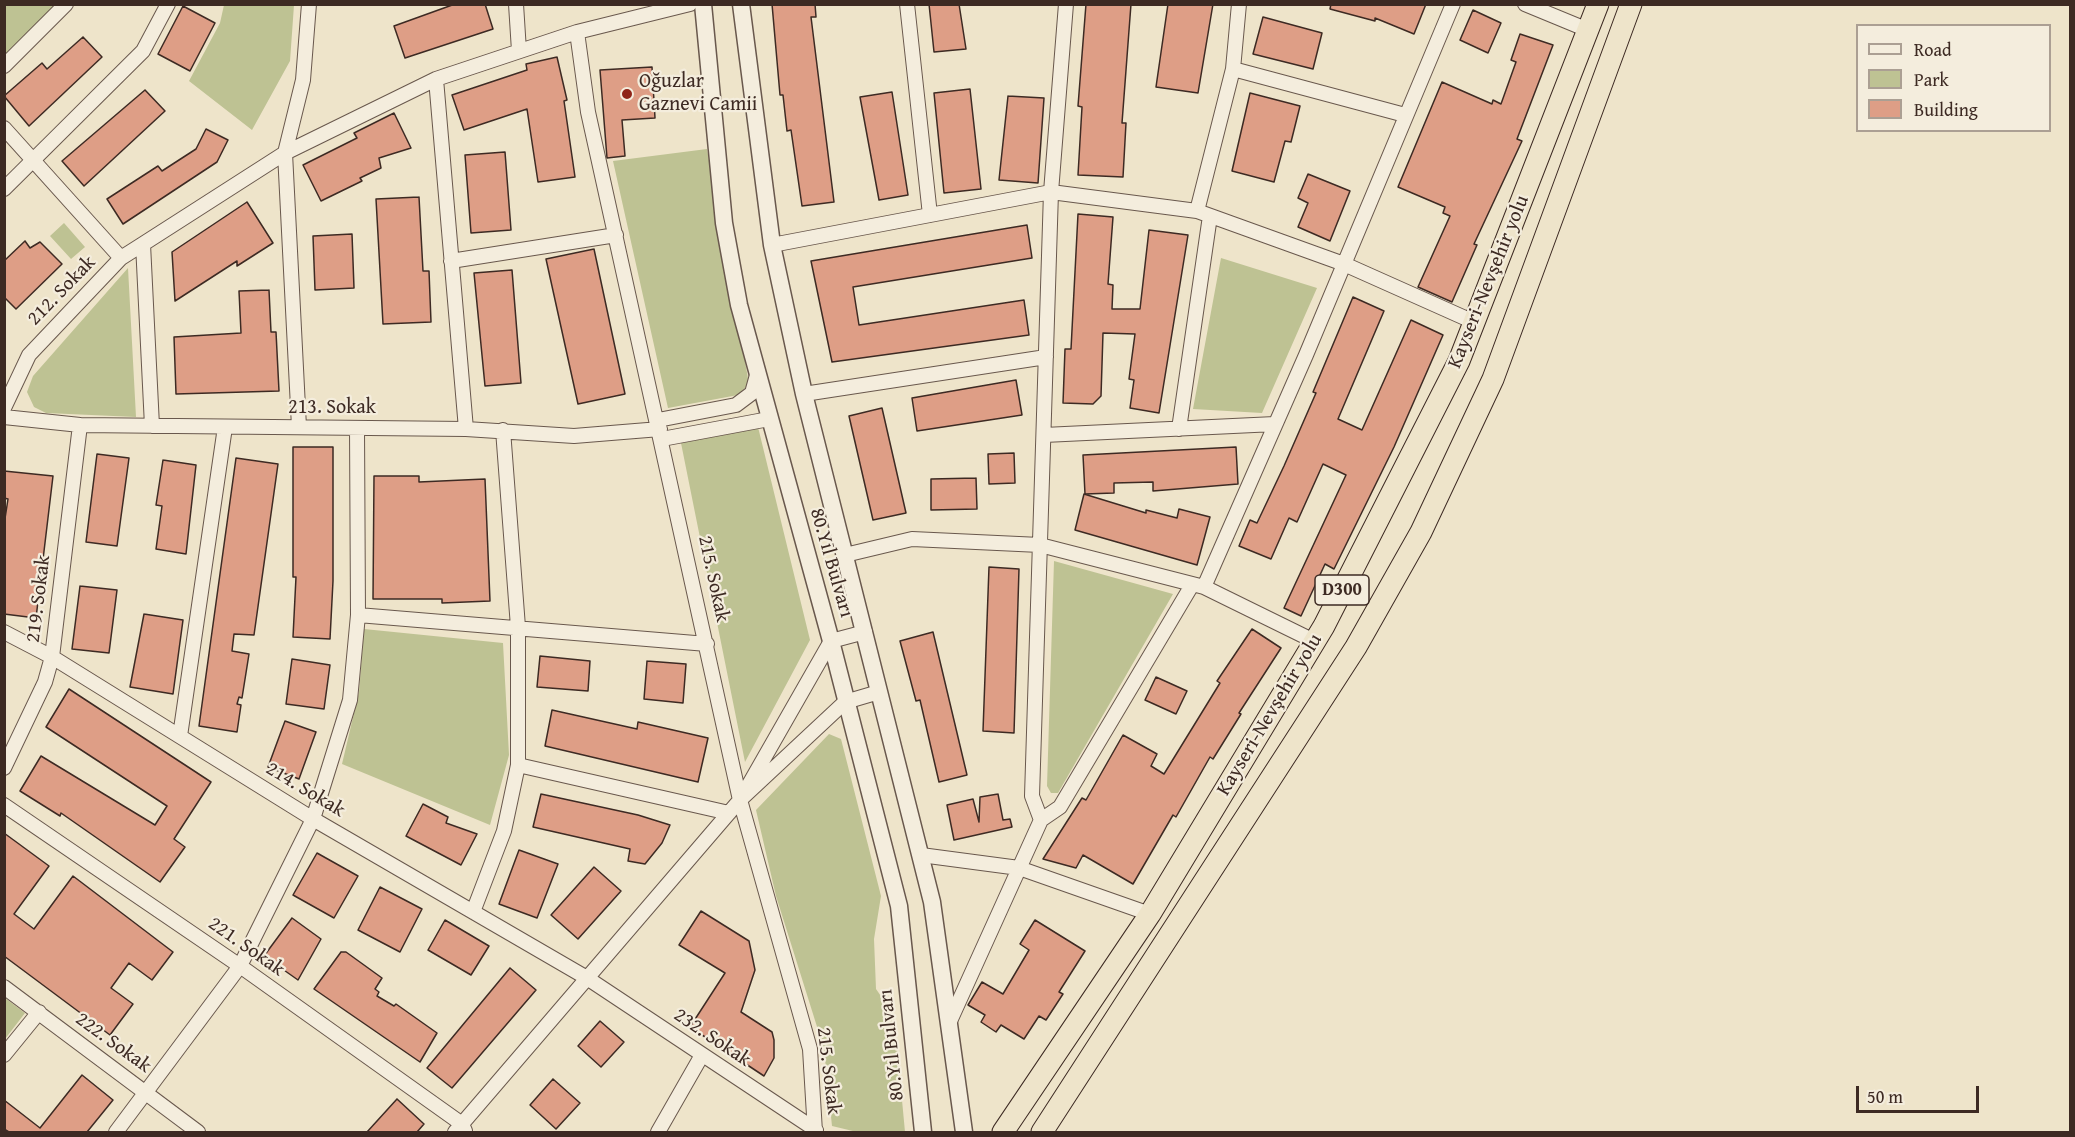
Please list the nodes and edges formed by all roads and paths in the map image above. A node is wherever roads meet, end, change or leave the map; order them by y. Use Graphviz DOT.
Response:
graph roads {
  1 [pos="66,4"];
  2 [pos="168,4"];
  3 [pos="309,4"];
  4 [pos="516,4"];
  5 [pos="690,4"];
  6 [pos="703,4"];
  7 [pos="741,4"];
  8 [pos="907,4"];
  9 [pos="1066,4"];
  10 [pos="1239,4"];
  11 [pos="1452,4"];
  12 [pos="1525,4"];
  13 [pos="1598,4"];
  14 [pos="1631,4"];
  15 [pos="1588,30"];
  16 [pos="577,32"];
  17 [pos="519,51"];
  18 [pos="4,66"];
  19 [pos="1233,69"];
  20 [pos="435,79"];
  21 [pos="1405,115"];
  22 [pos="4,128"];
  23 [pos="285,153"];
  24 [pos="33,159"];
  25 [pos="4,189"];
  26 [pos="1051,192"];
  27 [pos="1203,214"];
  28 [pos="930,215"];
  29 [pos="616,235"];
  30 [pos="143,244"];
  31 [pos="772,245"];
  32 [pos="121,258"];
  33 [pos="451,261"];
  34 [pos="1344,264"];
  35 [pos="1474,322"];
  36 [pos="1046,357"];
  37 [pos="757,375"];
  38 [pos="804,394"];
  39 [pos="4,408"];
  40 [pos="4,417"];
  41 [pos="769,419"];
  42 [pos="1275,424"];
  43 [pos="80,425"];
  44 [pos="152,426"];
  45 [pos="225,427"];
  46 [pos="299,427"];
  47 [pos="357,428"];
  48 [pos="466,429"];
  49 [pos="660,429"];
  50 [pos="1179,429"];
  51 [pos="503,430"];
  52 [pos="1044,435"];
  53 [pos="1040,545"];
  54 [pos="845,555"];
  55 [pos="1197,586"];
  56 [pos="358,615"];
  57 [pos="518,627"];
  58 [pos="4,632"];
  59 [pos="866,632"];
  60 [pos="831,641"];
  61 [pos="1314,641"];
  62 [pos="707,644"];
  63 [pos="52,657"];
  64 [pos="879,692"];
  65 [pos="845,702"];
  66 [pos="180,736"];
  67 [pos="518,765"];
  68 [pos="4,768"];
  69 [pos="740,800"];
  70 [pos="4,805"];
  71 [pos="729,813"];
  72 [pos="313,819"];
  73 [pos="1041,820"];
  74 [pos="921,855"];
  75 [pos="1019,868"];
  76 [pos="473,912"];
  77 [pos="1150,914"];
  78 [pos="240,966"];
  79 [pos="587,978"];
  80 [pos="4,987"];
  81 [pos="39,1012"];
  82 [pos="950,1021"];
  83 [pos="4,1055"];
  84 [pos="702,1055"];
  85 [pos="146,1091"];
  86 [pos="461,1130"];
  87 [pos="815,1131"];
  88 [pos="116,1132"];
  89 [pos="198,1132"];
  90 [pos="658,1132"];
  91 [pos="923,1132"];
  92 [pos="964,1132"];
  93 [pos="1003,1132"];
  94 [pos="1042,1132"];
  1 -- 18 [label="street"];
  2 -- 24 [label="street"];
  3 -- 23 [label="street"];
  4 -- 17 [label="street"];
  5 -- 16 [label="street, 212. Sokak"];
  6 -- 37 [label="street, 80.Yıl Bulvarı"];
  7 -- 31 [label="street, 80.Yıl Bulvarı"];
  8 -- 28 [label="street"];
  9 -- 26 [label="street"];
  10 -- 19 [label="street"];
  11 -- 21 [label="street"];
  12 -- 15 [label="street"];
  13 -- 15 [label="highway, Kayseri-Nevşehir yolu / D300"];
  14 -- 94 [label="highway, Kayseri-Nevşehir yolu / D300"];
  15 -- 35 [label="highway, Kayseri-Nevşehir yolu / D300"];
  16 -- 17 [label="street, 212. Sokak"];
  16 -- 29 [label="street, 215. Sokak"];
  17 -- 20 [label="street, 212. Sokak"];
  19 -- 21 [label="street"];
  19 -- 27 [label="street"];
  20 -- 23 [label="street, 212. Sokak"];
  20 -- 33 [label="street"];
  21 -- 34 [label="street"];
  22 -- 24 [label="street"];
  23 -- 30 [label="street, 212. Sokak"];
  23 -- 46 [label="street"];
  24 -- 25 [label="street"];
  24 -- 32 [label="street"];
  26 -- 27 [label="street"];
  26 -- 28 [label="street"];
  26 -- 36 [label="street"];
  27 -- 34 [label="street"];
  27 -- 50 [label="street"];
  28 -- 31 [label="street"];
  29 -- 33 [label="street"];
  29 -- 49 [label="street, 215. Sokak"];
  30 -- 32 [label="street, 212. Sokak"];
  30 -- 44 [label="street"];
  31 -- 38 [label="street, 80.Yıl Bulvarı"];
  32 -- 39 [label="street, 212. Sokak"];
  33 -- 48 [label="street"];
  34 -- 35 [label="street"];
  34 -- 42 [label="street"];
  35 -- 61 [label="highway, Kayseri-Nevşehir yolu / D300"];
  36 -- 38 [label="street"];
  36 -- 52 [label="street"];
  37 -- 41 [label="street, 80.Yıl Bulvarı"];
  37 -- 49 [label="street, 213. Sokak"];
  38 -- 54 [label="street, 80.Yıl Bulvarı"];
  40 -- 43 [label="street, 213. Sokak"];
  41 -- 49 [label="street, 213. Sokak"];
  41 -- 60 [label="street, 80.Yıl Bulvarı"];
  42 -- 50 [label="street"];
  42 -- 55 [label="street"];
  43 -- 44 [label="street, 213. Sokak"];
  43 -- 63 [label="street, 219. Sokak"];
  44 -- 45 [label="street, 213. Sokak"];
  45 -- 46 [label="street, 213. Sokak"];
  45 -- 66 [label="street"];
  46 -- 47 [label="street, 213. Sokak"];
  47 -- 48 [label="street, 213. Sokak"];
  47 -- 56 [label="street"];
  48 -- 51 [label="street, 213. Sokak"];
  49 -- 51 [label="street, 213. Sokak"];
  49 -- 62 [label="street, 215. Sokak"];
  50 -- 52 [label="street"];
  51 -- 57 [label="street"];
  52 -- 53 [label="street"];
  53 -- 54 [label="street"];
  53 -- 55 [label="street"];
  53 -- 73 [label="street"];
  54 -- 59 [label="street, 80.Yıl Bulvarı"];
  55 -- 61 [label="street"];
  55 -- 73 [label="street"];
  56 -- 57 [label="street"];
  56 -- 72 [label="street"];
  57 -- 62 [label="street"];
  57 -- 67 [label="street"];
  58 -- 63 [label="street, 214. Sokak"];
  59 -- 60 [label="street"];
  59 -- 64 [label="street, 80.Yıl Bulvarı"];
  60 -- 65 [label="street, 80.Yıl Bulvarı"];
  60 -- 69 [label="street"];
  61 -- 77 [label="highway, Kayseri-Nevşehir yolu / D300"];
  62 -- 69 [label="street, 215. Sokak"];
  63 -- 66 [label="street, 214. Sokak"];
  63 -- 68 [label="street, 219. Sokak"];
  64 -- 65 [label="street"];
  64 -- 74 [label="street, 80.Yıl Bulvarı"];
  65 -- 69 [label="street"];
  65 -- 91 [label="street, 80.Yıl Bulvarı"];
  66 -- 72 [label="street, 214. Sokak"];
  67 -- 71 [label="street"];
  67 -- 76 [label="street"];
  69 -- 71 [label="street"];
  69 -- 87 [label="street, 215. Sokak"];
  70 -- 78 [label="street, 221. Sokak"];
  71 -- 79 [label="street"];
  72 -- 76 [label="street, 214. Sokak"];
  72 -- 78 [label="street"];
  73 -- 75 [label="street"];
  74 -- 75 [label="street"];
  74 -- 82 [label="street, 80.Yıl Bulvarı"];
  75 -- 77 [label="street"];
  75 -- 82 [label="street"];
  76 -- 79 [label="street, 214. Sokak"];
  77 -- 93 [label="highway, Kayseri-Nevşehir yolu / D300"];
  78 -- 85 [label="street"];
  78 -- 86 [label="street, 221. Sokak"];
  79 -- 84 [label="street, 232. Sokak"];
  79 -- 86 [label="street"];
  80 -- 81 [label="street, 222. Sokak"];
  81 -- 83 [label="street"];
  81 -- 85 [label="street, 222. Sokak"];
  82 -- 92 [label="street, 80.Yıl Bulvarı"];
  84 -- 87 [label="street, 232. Sokak"];
  84 -- 90 [label="street"];
  85 -- 88 [label="street"];
  85 -- 89 [label="street, 222. Sokak"];
}
